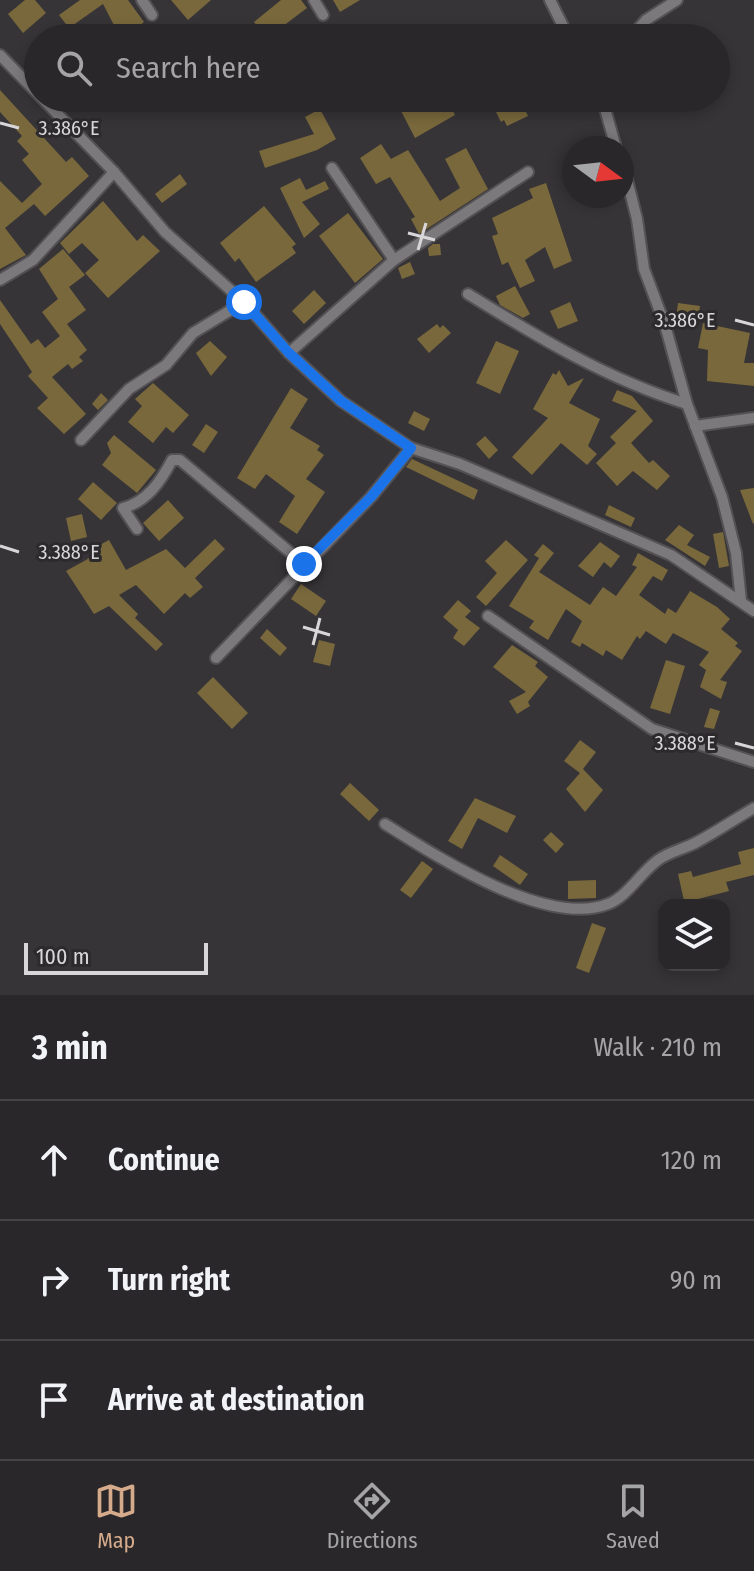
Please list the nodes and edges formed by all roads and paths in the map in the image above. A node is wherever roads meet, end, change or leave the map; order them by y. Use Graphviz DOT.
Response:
graph roads {
  1 [pos="142,0"];
  2 [pos="314,0"];
  3 [pos="550,0"];
  4 [pos="677,0"];
  5 [pos="152,15"];
  6 [pos="323,15"];
  7 [pos="562,24"];
  8 [pos="642,24"];
  9 [pos="0,55"];
  10 [pos="24,80"];
  11 [pos="56,112"];
  12 [pos="606,112"];
  13 [pos="613,136"];
  14 [pos="332,168"];
  15 [pos="114,172"];
  16 [pos="528,172"];
  17 [pos="634,207"];
  18 [pos="394,260"];
  19 [pos="0,280"];
  20 [pos="468,294"];
  21 [pos="244,302"];
  22 [pos="289,353"];
  23 [pos="687,404"];
  24 [pos="754,418"];
  25 [pos="695,426"];
  26 [pos="81,440"];
  27 [pos="411,448"];
  28 [pos="137,529"];
  29 [pos="304,564"];
  30 [pos="741,601"];
  31 [pos="754,611"];
  32 [pos="488,616"];
  33 [pos="216,658"];
  34 [pos="754,762"];
  35 [pos="754,808"];
  36 [pos="385,824"];
  1 -- 5 [label="street"];
  2 -- 6 [label="street"];
  3 -- 7 [label="street"];
  4 -- 8 [label="street"];
  9 -- 10 [label="street"];
  11 -- 15 [label="street"];
  12 -- 13 [label="street"];
  14 -- 18 [label="street"];
  15 -- 19 [label="street"];
  15 -- 21 [label="street"];
  16 -- 18 [label="street"];
  17 -- 23 [label="street"];
  18 -- 22 [label="street"];
  20 -- 23 [label="street"];
  21 -- 22 [label="street"];
  21 -- 26 [label="street"];
  22 -- 27 [label="street"];
  23 -- 25 [label="street"];
  24 -- 25 [label="street"];
  25 -- 30 [label="street"];
  27 -- 29 [label="street"];
  27 -- 30 [label="street"];
  28 -- 29 [label="street"];
  29 -- 33 [label="street"];
  30 -- 31 [label="street"];
  32 -- 34 [label="street"];
  35 -- 36 [label="street"];
}
